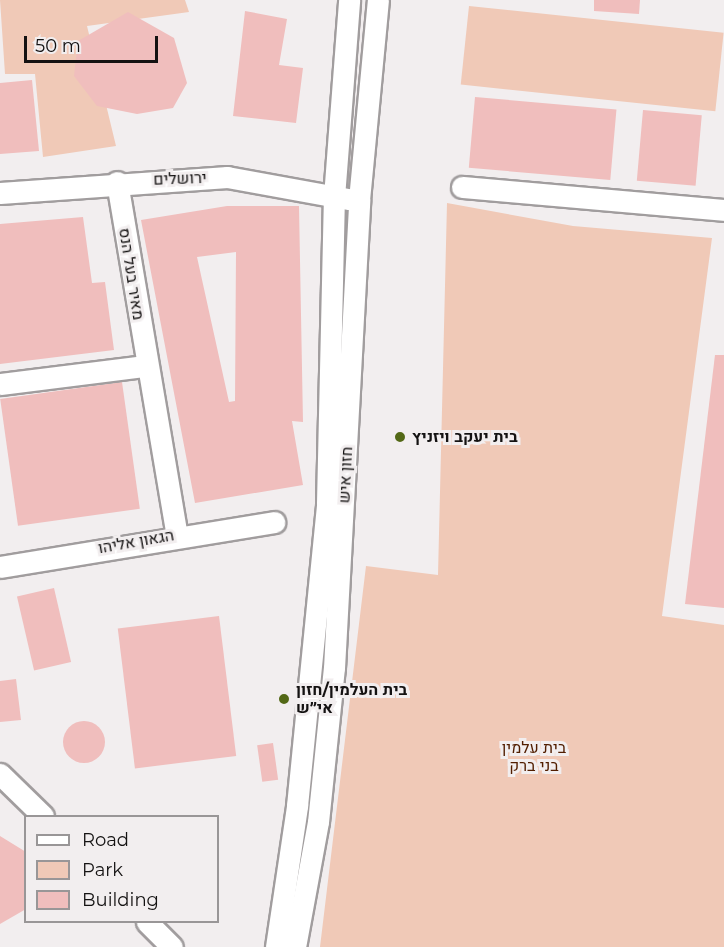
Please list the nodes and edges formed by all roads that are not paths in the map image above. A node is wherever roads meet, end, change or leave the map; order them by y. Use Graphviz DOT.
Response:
graph roads {
  1 [pos="349,0"];
  2 [pos="378,0"];
  3 [pos="117,182"];
  4 [pos="462,187"];
  5 [pos="0,193"];
  6 [pos="334,197"];
  7 [pos="359,200"];
  8 [pos="724,210"];
  9 [pos="145,366"];
  10 [pos="0,384"];
  11 [pos="274,522"];
  12 [pos="177,535"];
  13 [pos="0,567"];
  14 [pos="0,774"];
  15 [pos="42,815"];
  16 [pos="149,923"];
  17 [pos="172,947"];
  18 [pos="276,947"];
  19 [pos="295,947"];
  1 -- 6 [label="street, חזון איש"];
  2 -- 7 [label="street, חזון איש"];
  3 -- 5 [label="street, ירושלים"];
  3 -- 6 [label="street, ירושלים"];
  3 -- 9 [label="street, מאיר בעל הנס"];
  4 -- 8 [label="street"];
  6 -- 7 [label="street, ירושלים"];
  6 -- 18 [label="street, חזון איש"];
  7 -- 19 [label="street, חזון איש"];
  9 -- 10 [label="street"];
  9 -- 12 [label="street, מאיר בעל הנס"];
  11 -- 12 [label="street, הגאון אליהו"];
  12 -- 13 [label="street, הגאון אליהו"];
  14 -- 15 [label="street"];
  16 -- 17 [label="street"];
}
